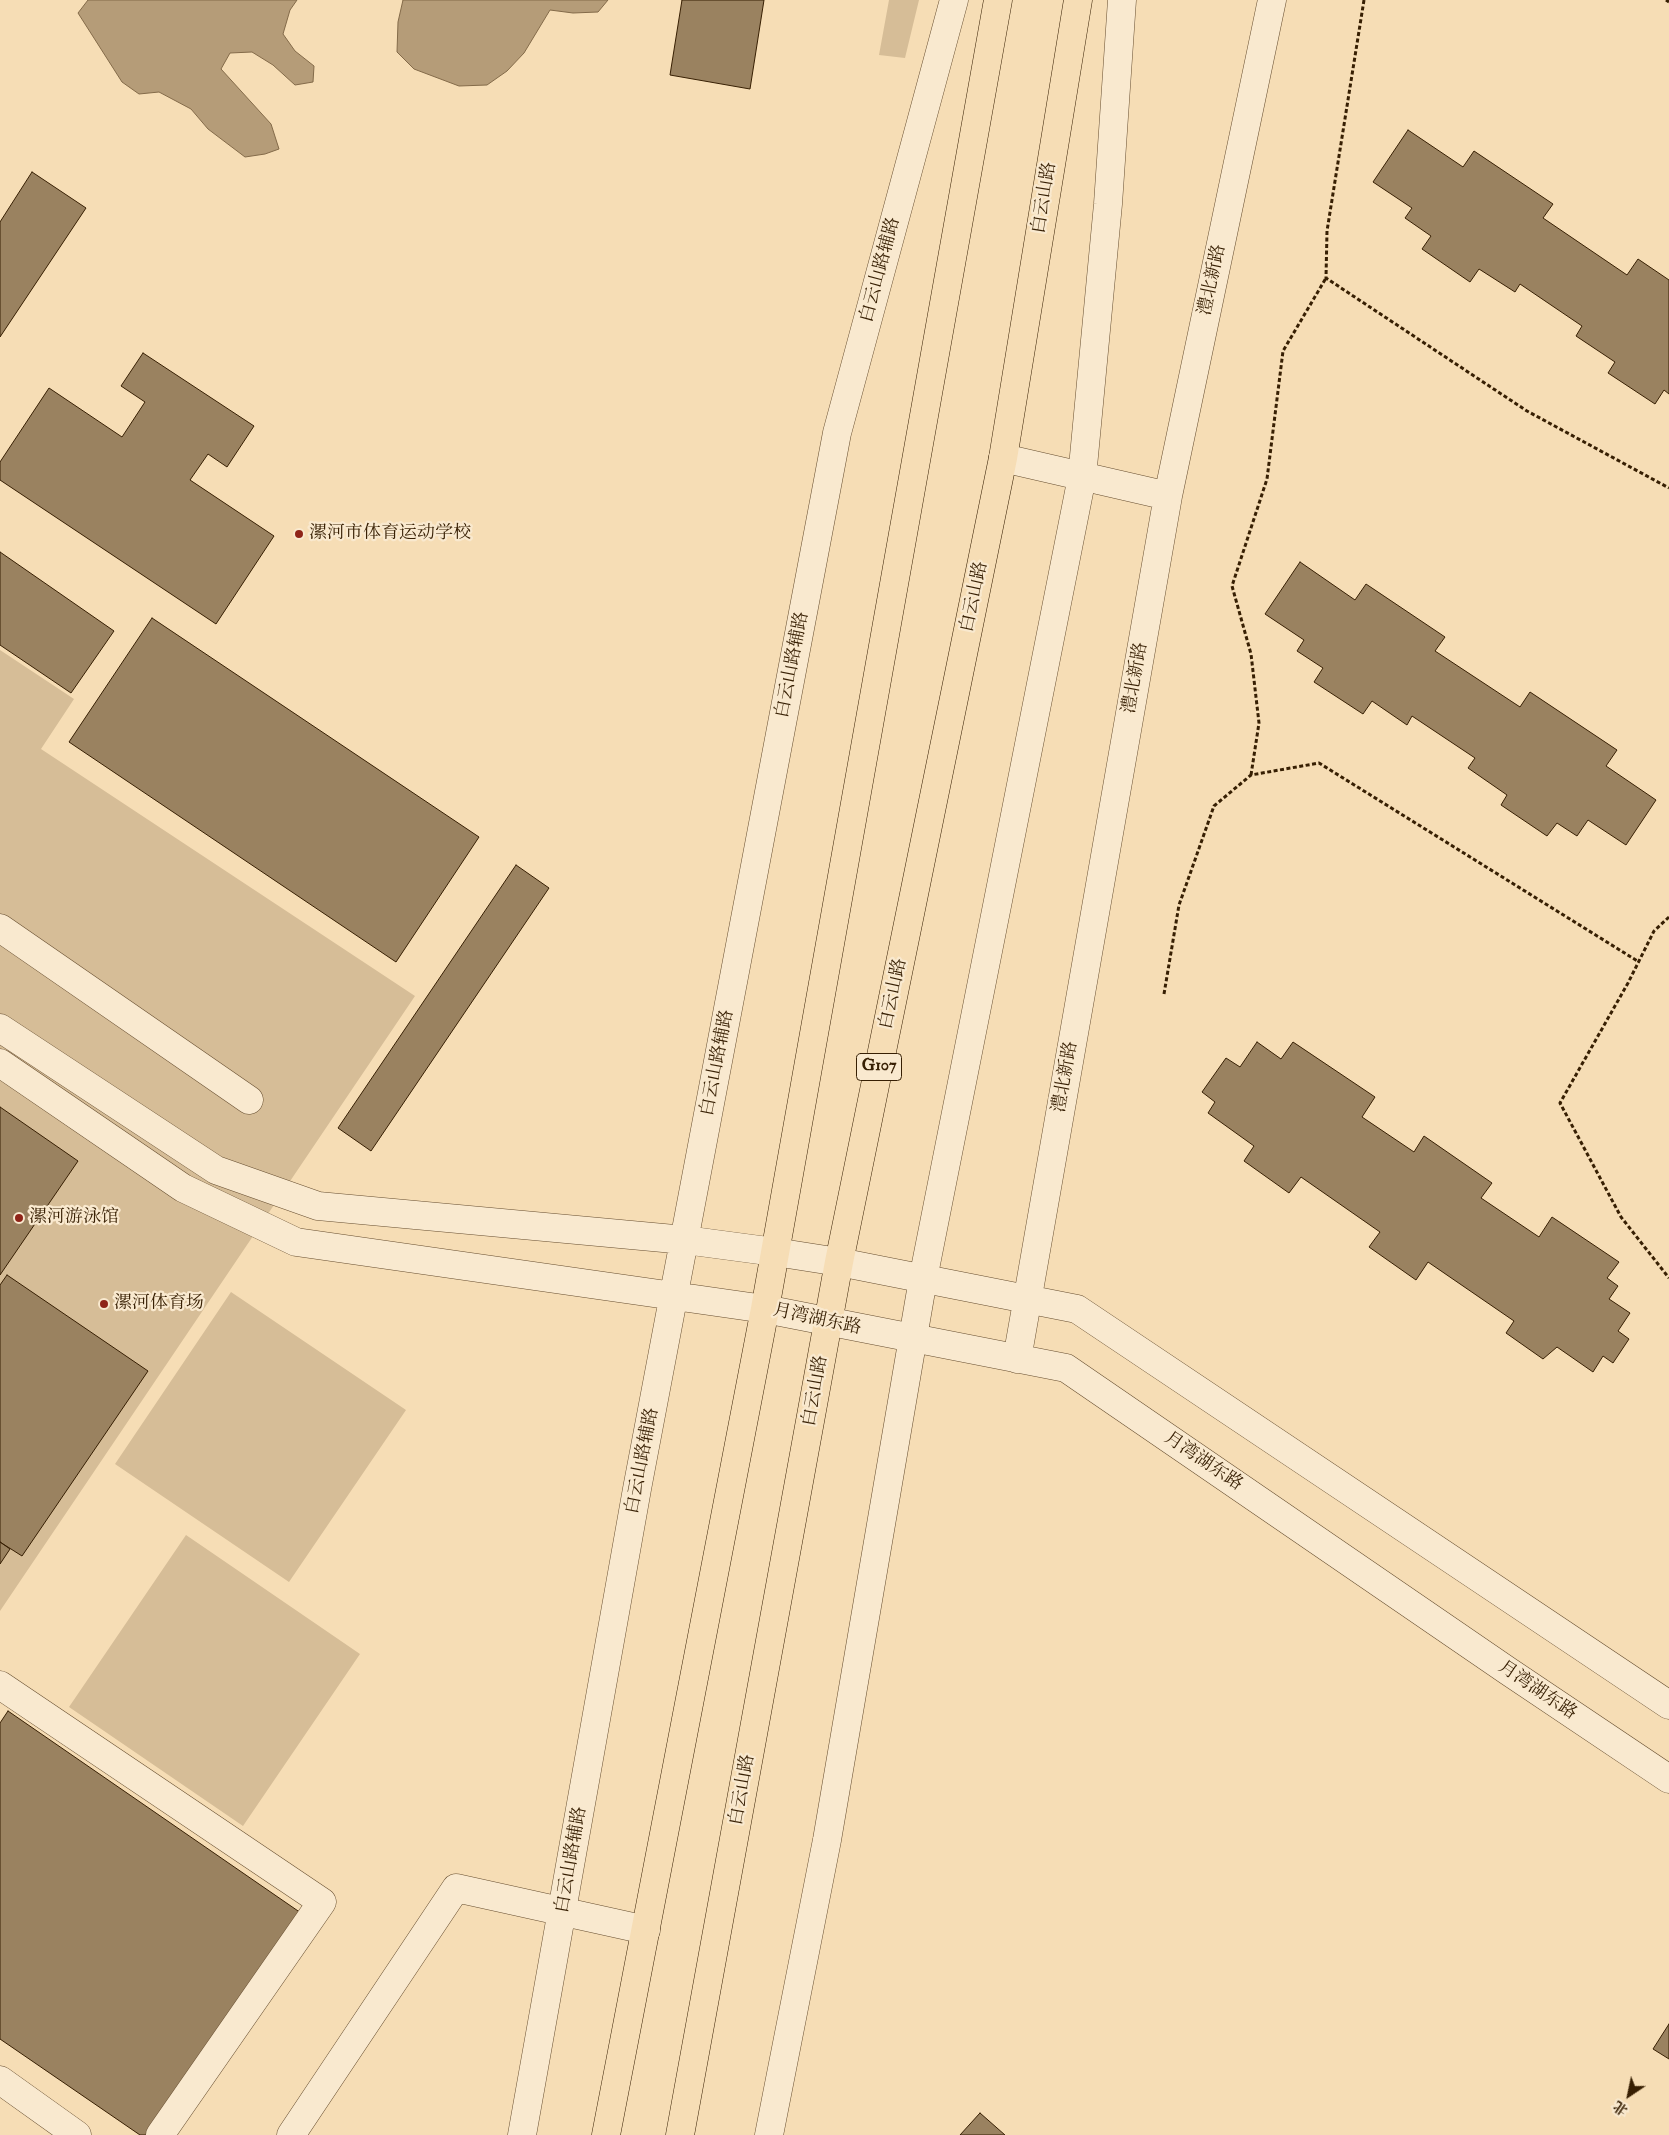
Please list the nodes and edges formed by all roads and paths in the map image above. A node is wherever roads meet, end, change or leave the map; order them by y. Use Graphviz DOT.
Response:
graph roads {
  1 [pos="954,0"];
  2 [pos="998,0"];
  3 [pos="1078,0"];
  4 [pos="1122,0"];
  5 [pos="1272,0"];
  6 [pos="1364,0"];
  7 [pos="1326,278"];
  8 [pos="1003,458"];
  9 [pos="1082,477"];
  10 [pos="1669,488"];
  11 [pos="1168,496"];
  12 [pos="1251,775"];
  13 [pos="1669,916"];
  14 [pos="0,928"];
  15 [pos="1639,962"];
  16 [pos="1164,994"];
  17 [pos="0,1028"];
  18 [pos="0,1063"];
  19 [pos="248,1100"];
  20 [pos="684,1240"];
  21 [pos="775,1252"];
  22 [pos="839,1262"];
  23 [pos="1669,1278"];
  24 [pos="923,1279"];
  25 [pos="676,1295"];
  26 [pos="1027,1299"];
  27 [pos="765,1309"];
  28 [pos="829,1323"];
  29 [pos="913,1340"];
  30 [pos="1017,1359"];
  31 [pos="0,1685"];
  32 [pos="1669,1705"];
  33 [pos="1669,1779"];
  34 [pos="562,1912"];
  35 [pos="646,1930"];
  36 [pos="0,2080"];
  37 [pos="77,2135"];
  38 [pos="160,2135"];
  39 [pos="290,2135"];
  40 [pos="522,2135"];
  41 [pos="606,2135"];
  42 [pos="680,2135"];
  43 [pos="769,2135"];
  1 -- 20 [label="street, 白云山路辅路"];
  2 -- 21 [label="highway"];
  3 -- 8 [label="highway, 白云山路 / G107"];
  4 -- 9 [label="street"];
  5 -- 11 [label="street, 澧北新路"];
  6 -- 7 [label="path"];
  7 -- 10 [label="path"];
  7 -- 12 [label="path"];
  8 -- 9 [label="street"];
  8 -- 22 [label="highway, 白云山路 / G107"];
  9 -- 11 [label="street"];
  9 -- 24 [label="street"];
  11 -- 26 [label="street, 澧北新路"];
  12 -- 15 [label="path"];
  12 -- 16 [label="path"];
  13 -- 15 [label="path"];
  14 -- 19 [label="street"];
  15 -- 23 [label="path"];
  17 -- 20 [label="street"];
  18 -- 25 [label="street, 月湾湖东路"];
  20 -- 21 [label="street"];
  20 -- 25 [label="street, 白云山路辅路"];
  21 -- 22 [label="street"];
  21 -- 27 [label="highway"];
  22 -- 24 [label="street"];
  22 -- 28 [label="highway, 白云山路 / G107"];
  24 -- 26 [label="street"];
  24 -- 29 [label="street"];
  25 -- 27 [label="street, 月湾湖东路"];
  25 -- 34 [label="street, 白云山路辅路"];
  26 -- 30 [label="street, 澧北新路"];
  26 -- 32 [label="street"];
  27 -- 28 [label="street, 月湾湖东路"];
  27 -- 35 [label="highway"];
  28 -- 29 [label="street, 月湾湖东路"];
  28 -- 42 [label="highway, 白云山路 / G107"];
  29 -- 30 [label="street, 月湾湖东路"];
  29 -- 43 [label="street"];
  30 -- 33 [label="street, 月湾湖东路"];
  31 -- 38 [label="street"];
  34 -- 35 [label="street"];
  34 -- 39 [label="street"];
  34 -- 40 [label="street, 白云山路辅路"];
  35 -- 41 [label="highway"];
  36 -- 37 [label="street"];
}
